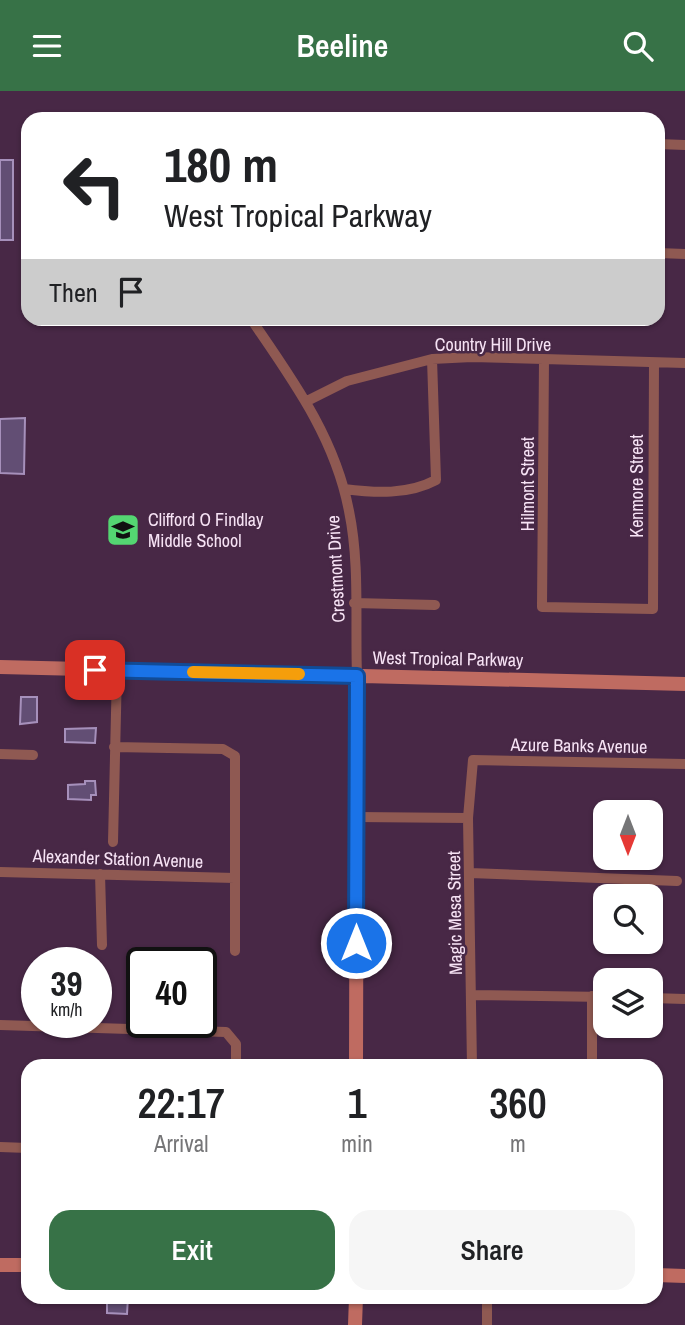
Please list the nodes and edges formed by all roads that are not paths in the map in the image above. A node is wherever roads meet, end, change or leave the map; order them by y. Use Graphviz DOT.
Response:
graph roads {
  1 [pos="665,144"];
  2 [pos="685,145"];
  3 [pos="665,253"];
  4 [pos="685,254"];
  5 [pos="256,326"];
  6 [pos="432,359"];
  7 [pos="544,361"];
  8 [pos="654,363"];
  9 [pos="685,363"];
  10 [pos="307,401"];
  11 [pos="344,489"];
  12 [pos="354,603"];
  13 [pos="435,605"];
  14 [pos="653,609"];
  15 [pos="0,667"];
  16 [pos="117,670"];
  17 [pos="357,676"];
  18 [pos="685,684"];
  19 [pos="114,747"];
  20 [pos="0,754"];
  21 [pos="33,755"];
  22 [pos="472,760"];
  23 [pos="685,764"];
  24 [pos="356,817"];
  25 [pos="468,818"];
  26 [pos="113,842"];
  27 [pos="0,872"];
  28 [pos="470,873"];
  29 [pos="100,874"];
  30 [pos="235,878"];
  31 [pos="677,881"];
  32 [pos="102,945"];
  33 [pos="235,951"];
  34 [pos="472,995"];
  35 [pos="592,996"];
  36 [pos="663,998"];
  37 [pos="685,999"];
  38 [pos="0,1025"];
  39 [pos="236,1059"];
  40 [pos="356,1059"];
  41 [pos="472,1059"];
  42 [pos="592,1059"];
  43 [pos="0,1147"];
  44 [pos="21,1148"];
  45 [pos="0,1265"];
  46 [pos="21,1265"];
  47 [pos="663,1275"];
  48 [pos="685,1276"];
  49 [pos="356,1304"];
  50 [pos="487,1304"];
  51 [pos="355,1325"];
  52 [pos="487,1325"];
  1 -- 2 [label="street"];
  3 -- 4 [label="street"];
  5 -- 10 [label="street, Crestmont Drive"];
  6 -- 7 [label="street, Country Hill Drive"];
  6 -- 10 [label="street, Country Hill Drive"];
  6 -- 11 [label="street"];
  7 -- 8 [label="street, Country Hill Drive"];
  7 -- 14 [label="street, Hilmont Street"];
  8 -- 9 [label="street, Country Hill Drive"];
  8 -- 14 [label="street, Kenmore Street"];
  10 -- 11 [label="street, Crestmont Drive"];
  11 -- 12 [label="street, Crestmont Drive"];
  12 -- 13 [label="street"];
  12 -- 17 [label="street, Crestmont Drive"];
  15 -- 16 [label="main road, West Tropical Parkway"];
  16 -- 17 [label="main road, West Tropical Parkway"];
  16 -- 19 [label="street"];
  17 -- 18 [label="main road, West Tropical Parkway"];
  17 -- 24 [label="main road"];
  19 -- 26 [label="street"];
  19 -- 30 [label="street"];
  20 -- 21 [label="street"];
  22 -- 23 [label="street, Azure Banks Avenue"];
  22 -- 25 [label="street, Magic Mesa Street"];
  24 -- 25 [label="street"];
  24 -- 40 [label="main road"];
  25 -- 28 [label="street, Magic Mesa Street"];
  27 -- 29 [label="street, Alexander Station Avenue"];
  28 -- 31 [label="street"];
  28 -- 34 [label="street, Magic Mesa Street"];
  29 -- 30 [label="street, Alexander Station Avenue"];
  29 -- 32 [label="street"];
  30 -- 33 [label="street"];
  34 -- 35 [label="street"];
  34 -- 41 [label="street, Magic Mesa Street"];
  35 -- 42 [label="street"];
  36 -- 37 [label="street"];
  38 -- 39 [label="street"];
  43 -- 44 [label="street"];
  45 -- 46 [label="main road"];
  47 -- 48 [label="main road"];
  49 -- 51 [label="main road"];
  50 -- 52 [label="street"];
}
